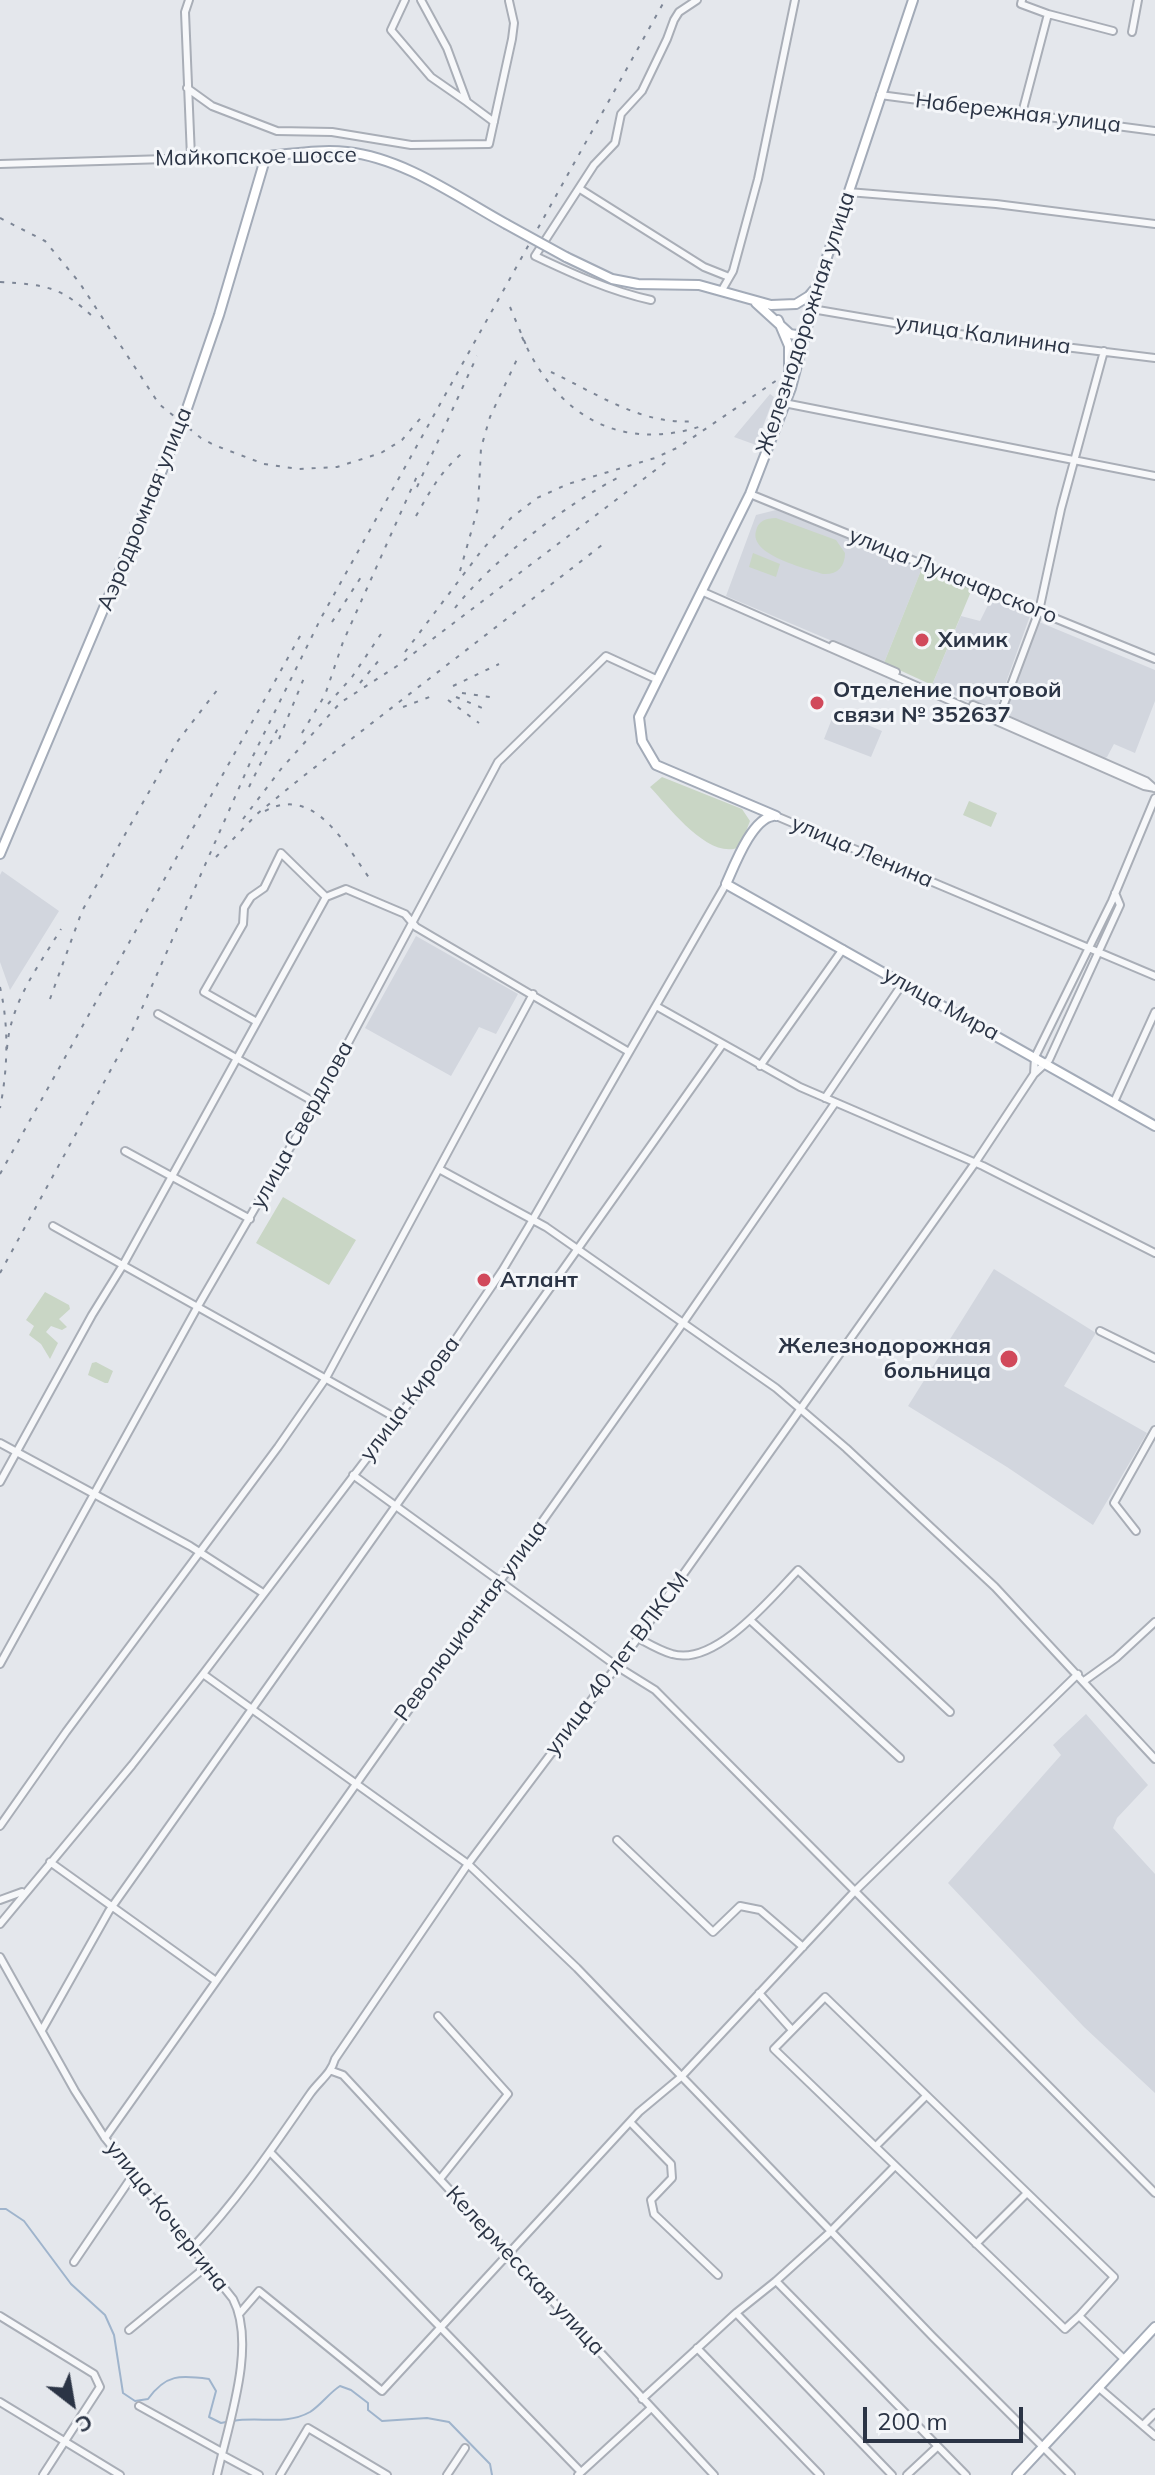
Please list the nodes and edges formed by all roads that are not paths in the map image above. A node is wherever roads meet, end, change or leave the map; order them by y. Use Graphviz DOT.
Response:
graph roads {
  1 [pos="179,0"];
  2 [pos="189,0"];
  3 [pos="405,0"];
  4 [pos="421,0"];
  5 [pos="697,0"];
  6 [pos="795,0"];
  7 [pos="913,0"];
  8 [pos="1022,0"];
  9 [pos="1138,0"];
  10 [pos="509,1"];
  11 [pos="185,12"];
  12 [pos="1048,14"];
  13 [pos="1113,31"];
  14 [pos="1132,32"];
  15 [pos="187,88"];
  16 [pos="880,95"];
  17 [pos="467,102"];
  18 [pos="1022,113"];
  19 [pos="494,122"];
  20 [pos="1155,131"];
  21 [pos="371,140"];
  22 [pos="368,155"];
  23 [pos="266,156"];
  24 [pos="191,157"];
  25 [pos="0,164"];
  26 [pos="580,189"];
  27 [pos="848,192"];
  28 [pos="1155,224"];
  29 [pos="729,277"];
  30 [pos="820,278"];
  31 [pos="722,290"];
  32 [pos="651,300"];
  33 [pos="752,300"];
  34 [pos="771,305"];
  35 [pos="812,309"];
  36 [pos="778,320"];
  37 [pos="805,329"];
  38 [pos="1104,351"];
  39 [pos="1155,358"];
  40 [pos="784,403"];
  41 [pos="1075,459"];
  42 [pos="1155,476"];
  43 [pos="750,494"];
  44 [pos="702,590"];
  45 [pos="1039,611"];
  46 [pos="1155,659"];
  47 [pos="656,679"];
  48 [pos="999,718"];
  49 [pos="1155,788"];
  50 [pos="1155,798"];
  51 [pos="741,801"];
  52 [pos="776,816"];
  53 [pos="753,830"];
  54 [pos="0,854"];
  55 [pos="726,884"];
  56 [pos="1115,893"];
  57 [pos="326,897"];
  58 [pos="412,922"];
  59 [pos="1088,947"];
  60 [pos="843,949"];
  61 [pos="1100,952"];
  62 [pos="1155,976"];
  63 [pos="903,983"];
  64 [pos="533,994"];
  65 [pos="656,1006"];
  66 [pos="1155,1012"];
  67 [pos="158,1014"];
  68 [pos="257,1022"];
  69 [pos="722,1045"];
  70 [pos="629,1052"];
  71 [pos="238,1057"];
  72 [pos="1035,1057"];
  73 [pos="1046,1064"];
  74 [pos="760,1066"];
  75 [pos="1034,1074"];
  76 [pos="825,1098"];
  77 [pos="1114,1102"];
  78 [pos="316,1103"];
  79 [pos="835,1103"];
  80 [pos="1155,1126"];
  81 [pos="125,1151"];
  82 [pos="975,1163"];
  83 [pos="439,1169"];
  84 [pos="170,1175"];
  85 [pos="250,1219"];
  86 [pos="533,1219"];
  87 [pos="53,1226"];
  88 [pos="577,1249"];
  89 [pos="1155,1253"];
  90 [pos="123,1265"];
  91 [pos="198,1306"];
  92 [pos="683,1323"];
  93 [pos="1100,1331"];
  94 [pos="1155,1358"];
  95 [pos="326,1378"];
  96 [pos="802,1409"];
  97 [pos="396,1418"];
  98 [pos="1155,1430"];
  99 [pos="0,1443"];
  100 [pos="17,1453"];
  101 [pos="353,1475"];
  102 [pos="0,1482"];
  103 [pos="94,1494"];
  104 [pos="394,1506"];
  105 [pos="1136,1531"];
  106 [pos="200,1552"];
  107 [pos="500,1581"];
  108 [pos="263,1593"];
  109 [pos="750,1620"];
  110 [pos="1155,1622"];
  111 [pos="638,1638"];
  112 [pos="0,1664"];
  113 [pos="618,1667"];
  114 [pos="203,1674"];
  115 [pos="1078,1674"];
  116 [pos="1084,1681"];
  117 [pos="253,1709"];
  118 [pos="950,1712"];
  119 [pos="900,1758"];
  120 [pos="1155,1759"];
  121 [pos="356,1782"];
  122 [pos="0,1826"];
  123 [pos="617,1840"];
  124 [pos="50,1862"];
  125 [pos="468,1864"];
  126 [pos="25,1891"];
  127 [pos="855,1891"];
  128 [pos="0,1900"];
  129 [pos="112,1907"];
  130 [pos="0,1924"];
  131 [pos="803,1947"];
  132 [pos="0,1957"];
  133 [pos="216,1981"];
  134 [pos="759,1993"];
  135 [pos="438,2016"];
  136 [pos="42,2030"];
  137 [pos="792,2030"];
  138 [pos="332,2071"];
  139 [pos="681,2077"];
  140 [pos="926,2096"];
  141 [pos="630,2122"];
  142 [pos="105,2138"];
  143 [pos="876,2146"];
  144 [pos="270,2152"];
  145 [pos="895,2166"];
  146 [pos="133,2175"];
  147 [pos="440,2179"];
  148 [pos="1027,2193"];
  149 [pos="1155,2193"];
  150 [pos="831,2232"];
  151 [pos="976,2244"];
  152 [pos="193,2247"];
  153 [pos="508,2251"];
  154 [pos="74,2262"];
  155 [pos="207,2266"];
  156 [pos="718,2275"];
  157 [pos="776,2281"];
  158 [pos="240,2313"];
  159 [pos="736,2313"];
  160 [pos="0,2316"];
  161 [pos="1079,2316"];
  162 [pos="442,2326"];
  163 [pos="1155,2327"];
  164 [pos="129,2330"];
  165 [pos="697,2348"];
  166 [pos="1124,2359"];
  167 [pos="1098,2387"];
  168 [pos="642,2399"];
  169 [pos="0,2402"];
  170 [pos="139,2406"];
  171 [pos="650,2409"];
  172 [pos="1155,2413"];
  173 [pos="1143,2425"];
  174 [pos="1155,2436"];
  175 [pos="64,2441"];
  176 [pos="937,2447"];
  177 [pos="1043,2447"];
  178 [pos="465,2448"];
  179 [pos="222,2454"];
  180 [pos="579,2473"];
  181 [pos="43,2475"];
  182 [pos="120,2475"];
  183 [pos="217,2475"];
  184 [pos="259,2475"];
  185 [pos="280,2475"];
  186 [pos="387,2475"];
  187 [pos="447,2475"];
  188 [pos="714,2475"];
  189 [pos="820,2475"];
  190 [pos="892,2475"];
  191 [pos="907,2475"];
  192 [pos="966,2475"];
  193 [pos="1017,2475"];
  194 [pos="1071,2475"];
  1 -- 11 [label="street"];
  2 -- 11 [label="street"];
  3 -- 17 [label="street"];
  4 -- 17 [label="street"];
  5 -- 26 [label="street"];
  6 -- 29 [label="street"];
  7 -- 16 [label="main road, Железнодорожная улица"];
  8 -- 12 [label="street"];
  9 -- 14 [label="street"];
  10 -- 19 [label="street"];
  11 -- 15 [label="street"];
  12 -- 13 [label="street"];
  12 -- 18 [label="street"];
  15 -- 21 [label="street"];
  15 -- 24 [label="street"];
  16 -- 18 [label="street, Набережная улица"];
  16 -- 27 [label="main road, Железнодорожная улица"];
  17 -- 19 [label="street"];
  18 -- 20 [label="street, Набережная улица"];
  19 -- 21 [label="street"];
  21 -- 22 [label="street"];
  22 -- 23 [label="main road, Майкопское шоссе"];
  22 -- 31 [label="main road, Майкопское шоссе, bridge"];
  23 -- 24 [label="street, Майкопское шоссе"];
  23 -- 54 [label="main road, Аэродромная улица"];
  24 -- 25 [label="street, Майкопское шоссе"];
  26 -- 29 [label="street"];
  26 -- 32 [label="street"];
  27 -- 28 [label="street"];
  27 -- 30 [label="main road, Железнодорожная улица"];
  29 -- 31 [label="street"];
  30 -- 34 [label="main road"];
  30 -- 35 [label="main road, Железнодорожная улица"];
  31 -- 33 [label="main road"];
  33 -- 34 [label="main road"];
  33 -- 36 [label="main road"];
  34 -- 37 [label="main road"];
  35 -- 37 [label="main road, Железнодорожная улица"];
  35 -- 38 [label="street, улица Калинина"];
  36 -- 37 [label="main road"];
  36 -- 40 [label="main road"];
  37 -- 40 [label="main road, Железнодорожная улица"];
  38 -- 39 [label="street, улица Калинина"];
  38 -- 41 [label="street"];
  40 -- 41 [label="street"];
  40 -- 43 [label="main road, Железнодорожная улица"];
  41 -- 42 [label="street"];
  41 -- 45 [label="street"];
  43 -- 44 [label="main road, Железнодорожная улица"];
  43 -- 45 [label="street, улица Луначарского"];
  44 -- 47 [label="main road, Железнодорожная улица"];
  44 -- 48 [label="street"];
  45 -- 46 [label="street, улица Луначарского"];
  45 -- 48 [label="street"];
  47 -- 51 [label="main road, улица Ленина"];
  47 -- 58 [label="street, улица Свердлова"];
  48 -- 49 [label="street"];
  50 -- 56 [label="street, улица 40 лет ВЛКСМ"];
  51 -- 52 [label="main road, улица Ленина"];
  51 -- 53 [label="main road"];
  52 -- 53 [label="main road"];
  52 -- 59 [label="street, улица Ленина"];
  53 -- 55 [label="main road, улица Кирова"];
  55 -- 60 [label="main road, улица Мира"];
  55 -- 65 [label="street, улица Кирова"];
  56 -- 59 [label="street, улица 40 лет ВЛКСМ"];
  56 -- 61 [label="street, улица 40 лет ВЛКСМ"];
  57 -- 58 [label="street"];
  57 -- 68 [label="street"];
  57 -- 68 [label="street"];
  58 -- 64 [label="street"];
  58 -- 78 [label="street, улица Свердлова"];
  59 -- 61 [label="street, улица Ленина"];
  59 -- 72 [label="street, улица 40 лет ВЛКСМ"];
  60 -- 63 [label="main road, улица Мира"];
  60 -- 74 [label="street"];
  61 -- 62 [label="street, улица Ленина"];
  61 -- 73 [label="street, улица 40 лет ВЛКСМ"];
  63 -- 72 [label="main road, улица Мира"];
  63 -- 76 [label="street"];
  64 -- 70 [label="street"];
  64 -- 83 [label="street"];
  65 -- 69 [label="street"];
  65 -- 70 [label="street, улица Кирова"];
  66 -- 77 [label="street"];
  67 -- 71 [label="street"];
  68 -- 71 [label="street"];
  69 -- 74 [label="street"];
  69 -- 88 [label="street"];
  70 -- 86 [label="street, улица Кирова"];
  71 -- 78 [label="street"];
  71 -- 84 [label="street"];
  72 -- 73 [label="main road, улица Мира"];
  72 -- 75 [label="street, улица 40 лет ВЛКСМ"];
  73 -- 75 [label="street, улица 40 лет ВЛКСМ"];
  73 -- 77 [label="main road, улица Мира"];
  74 -- 76 [label="street"];
  75 -- 82 [label="street, улица 40 лет ВЛКСМ"];
  76 -- 79 [label="street"];
  77 -- 80 [label="main road, улица Мира"];
  78 -- 85 [label="street, улица Свердлова"];
  79 -- 82 [label="street"];
  79 -- 92 [label="street, Революционная улица"];
  81 -- 84 [label="street"];
  82 -- 89 [label="street"];
  82 -- 96 [label="street, улица 40 лет ВЛКСМ"];
  83 -- 86 [label="street"];
  83 -- 95 [label="street"];
  84 -- 85 [label="street"];
  84 -- 90 [label="street"];
  85 -- 91 [label="street, улица Свердлова"];
  86 -- 88 [label="street"];
  86 -- 97 [label="street, улица Кирова"];
  87 -- 90 [label="street"];
  88 -- 92 [label="street"];
  88 -- 104 [label="street"];
  90 -- 91 [label="street"];
  90 -- 100 [label="street"];
  91 -- 95 [label="street"];
  91 -- 103 [label="street, улица Свердлова"];
  92 -- 96 [label="street"];
  92 -- 107 [label="street, Революционная улица"];
  93 -- 94 [label="street"];
  95 -- 97 [label="street"];
  95 -- 106 [label="street"];
  96 -- 111 [label="street, улица 40 лет ВЛКСМ"];
  96 -- 115 [label="street"];
  97 -- 101 [label="street, улица Кирова"];
  98 -- 105 [label="street"];
  99 -- 100 [label="street"];
  100 -- 102 [label="street"];
  100 -- 103 [label="street"];
  101 -- 104 [label="street"];
  101 -- 108 [label="street, улица Кирова"];
  103 -- 106 [label="street"];
  103 -- 112 [label="street, улица Свердлова"];
  104 -- 107 [label="street"];
  104 -- 117 [label="street"];
  106 -- 108 [label="street"];
  106 -- 122 [label="street"];
  107 -- 113 [label="street"];
  107 -- 121 [label="street, Революционная улица"];
  108 -- 114 [label="street, улица Кирова"];
  109 -- 111 [label="street"];
  109 -- 118 [label="street"];
  109 -- 119 [label="street"];
  110 -- 116 [label="street"];
  111 -- 113 [label="street, улица 40 лет ВЛКСМ"];
  113 -- 125 [label="street, улица 40 лет ВЛКСМ"];
  113 -- 127 [label="street"];
  114 -- 117 [label="street"];
  114 -- 124 [label="street, улица Кирова"];
  115 -- 116 [label="street"];
  115 -- 127 [label="street"];
  116 -- 120 [label="street"];
  117 -- 121 [label="street"];
  117 -- 129 [label="street"];
  121 -- 125 [label="street"];
  121 -- 133 [label="street, Революционная улица"];
  123 -- 131 [label="street"];
  124 -- 126 [label="street, улица Кирова"];
  124 -- 129 [label="street"];
  125 -- 138 [label="street, улица 40 лет ВЛКСМ"];
  125 -- 139 [label="street"];
  126 -- 128 [label="street"];
  126 -- 130 [label="street, улица Кирова"];
  127 -- 131 [label="street"];
  127 -- 149 [label="street"];
  129 -- 133 [label="street"];
  129 -- 136 [label="street"];
  131 -- 134 [label="street"];
  132 -- 136 [label="street, улица Кочергина"];
  133 -- 142 [label="street, Революционная улица"];
  134 -- 137 [label="street"];
  134 -- 139 [label="street"];
  135 -- 147 [label="street"];
  136 -- 142 [label="street, улица Кочергина"];
  137 -- 140 [label="street"];
  137 -- 143 [label="street"];
  138 -- 144 [label="street, улица 40 лет ВЛКСМ"];
  138 -- 147 [label="street, Келермесская улица"];
  139 -- 141 [label="street"];
  139 -- 150 [label="street"];
  140 -- 143 [label="street"];
  140 -- 148 [label="street"];
  141 -- 153 [label="street"];
  141 -- 156 [label="street"];
  142 -- 146 [label="street, улица Кочергина"];
  143 -- 145 [label="street"];
  144 -- 152 [label="street, улица 40 лет ВЛКСМ"];
  144 -- 162 [label="street"];
  145 -- 150 [label="street"];
  145 -- 151 [label="street"];
  146 -- 152 [label="street, улица Кочергина"];
  146 -- 154 [label="street"];
  147 -- 153 [label="street, Келермесская улица"];
  148 -- 151 [label="street"];
  148 -- 161 [label="street"];
  150 -- 157 [label="street"];
  150 -- 177 [label="street"];
  151 -- 161 [label="street"];
  152 -- 155 [label="street, улица Кочергина"];
  153 -- 162 [label="street"];
  153 -- 168 [label="street, Келермесская улица"];
  155 -- 158 [label="street, улица Кочергина"];
  155 -- 164 [label="street"];
  157 -- 159 [label="street"];
  157 -- 176 [label="street"];
  158 -- 162 [label="street, улица Кочергина"];
  158 -- 179 [label="street"];
  159 -- 165 [label="street"];
  159 -- 190 [label="street"];
  160 -- 175 [label="street"];
  161 -- 166 [label="street"];
  162 -- 180 [label="street"];
  163 -- 166 [label="main road"];
  165 -- 168 [label="street"];
  165 -- 189 [label="street"];
  166 -- 167 [label="main road"];
  167 -- 173 [label="street"];
  167 -- 177 [label="main road"];
  168 -- 171 [label="street, Келермесская улица"];
  169 -- 175 [label="street"];
  170 -- 179 [label="street"];
  171 -- 180 [label="street"];
  171 -- 188 [label="street, Келермесская улица"];
  172 -- 173 [label="street"];
  173 -- 174 [label="street"];
  175 -- 181 [label="street"];
  175 -- 182 [label="street"];
  176 -- 191 [label="street"];
  176 -- 192 [label="street"];
  177 -- 193 [label="main road"];
  177 -- 194 [label="street"];
  178 -- 187 [label="street"];
  179 -- 183 [label="street"];
  179 -- 184 [label="street"];
  185 -- 186 [label="street"];
}
